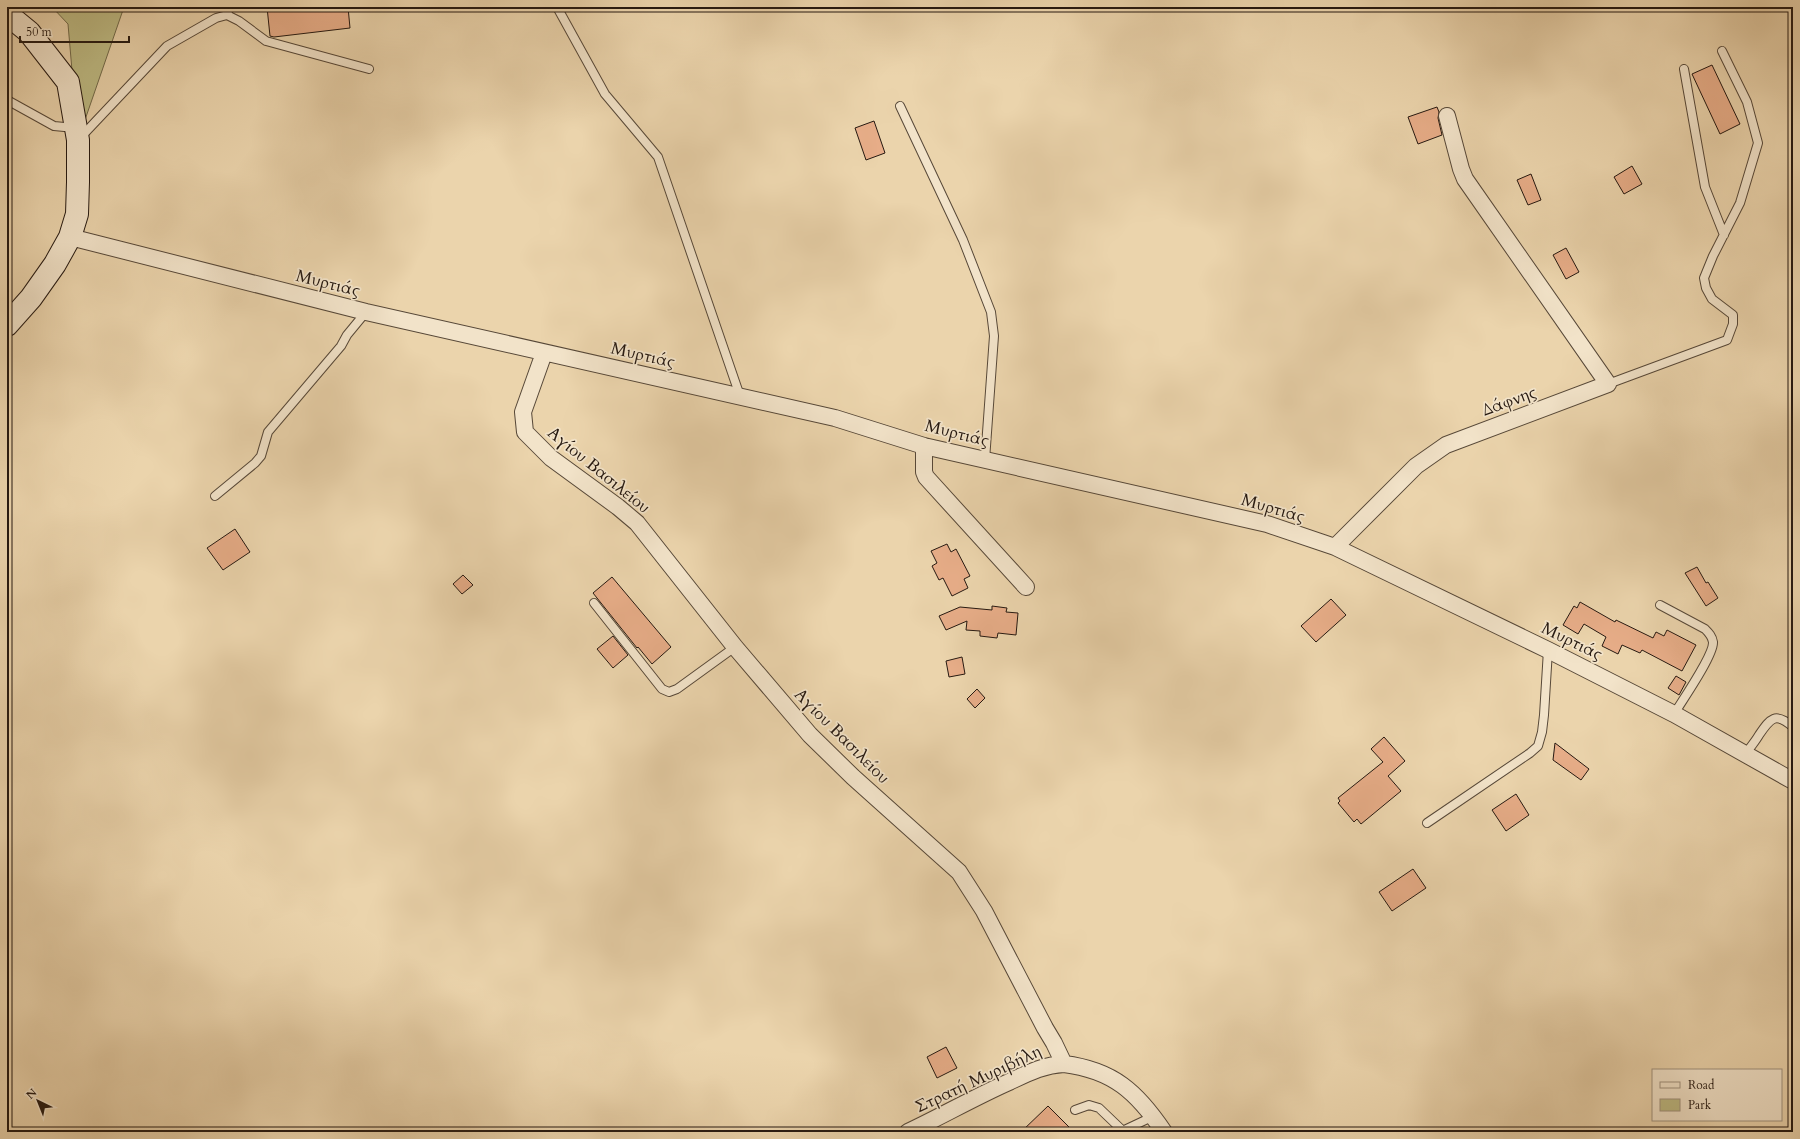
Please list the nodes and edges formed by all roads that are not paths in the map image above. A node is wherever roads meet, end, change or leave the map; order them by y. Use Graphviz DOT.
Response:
graph roads {
  1 [pos="229,7"];
  2 [pos="557,7"];
  3 [pos="7,14"];
  4 [pos="227,16"];
  5 [pos="1722,51"];
  6 [pos="369,69"];
  7 [pos="1684,69"];
  8 [pos="7,100"];
  9 [pos="900,106"];
  10 [pos="1447,116"];
  11 [pos="77,134"];
  12 [pos="1724,236"];
  13 [pos="70,237"];
  14 [pos="366,312"];
  15 [pos="7,325"];
  16 [pos="544,353"];
  17 [pos="1608,384"];
  18 [pos="740,396"];
  19 [pos="924,446"];
  20 [pos="985,460"];
  21 [pos="215,496"];
  22 [pos="1335,547"];
  23 [pos="1026,587"];
  24 [pos="594,603"];
  25 [pos="1660,605"];
  26 [pos="734,647"];
  27 [pos="1548,650"];
  28 [pos="1674,714"];
  29 [pos="1793,727"];
  30 [pos="1746,754"];
  31 [pos="1793,781"];
  32 [pos="1427,823"];
  33 [pos="1064,1064"];
  34 [pos="1076,1110"];
  35 [pos="1154,1116"];
  36 [pos="1121,1131"];
  37 [pos="908,1132"];
  38 [pos="1164,1132"];
  1 -- 4 [label="lane"];
  2 -- 18 [label="lane"];
  3 -- 11 [label="main road"];
  4 -- 6 [label="lane"];
  4 -- 11 [label="lane"];
  5 -- 12 [label="lane"];
  7 -- 12 [label="lane"];
  8 -- 11 [label="lane"];
  9 -- 20 [label="lane"];
  10 -- 17 [label="street"];
  11 -- 13 [label="main road"];
  12 -- 17 [label="lane, Δάφνης"];
  13 -- 14 [label="street, Μυρτιάς"];
  13 -- 15 [label="main road"];
  14 -- 16 [label="street, Μυρτιάς"];
  14 -- 21 [label="lane"];
  16 -- 18 [label="street, Μυρτιάς"];
  16 -- 26 [label="street, Αγίου Βασιλείου"];
  17 -- 22 [label="street, Δάφνης"];
  18 -- 19 [label="street, Μυρτιάς"];
  19 -- 20 [label="street, Μυρτιάς"];
  19 -- 23 [label="street"];
  20 -- 22 [label="street, Μυρτιάς"];
  22 -- 27 [label="street, Μυρτιάς"];
  24 -- 26 [label="lane"];
  25 -- 28 [label="lane"];
  26 -- 33 [label="street, Αγίου Βασιλείου"];
  27 -- 28 [label="street, Μυρτιάς"];
  27 -- 32 [label="lane"];
  28 -- 30 [label="street, Μυρτιάς"];
  29 -- 30 [label="lane"];
  30 -- 31 [label="street, Μυρτιάς"];
  33 -- 35 [label="street"];
  33 -- 37 [label="street, Στρατή Μυριβήλη"];
  34 -- 36 [label="lane"];
  35 -- 36 [label="lane"];
  35 -- 38 [label="street"];
}
